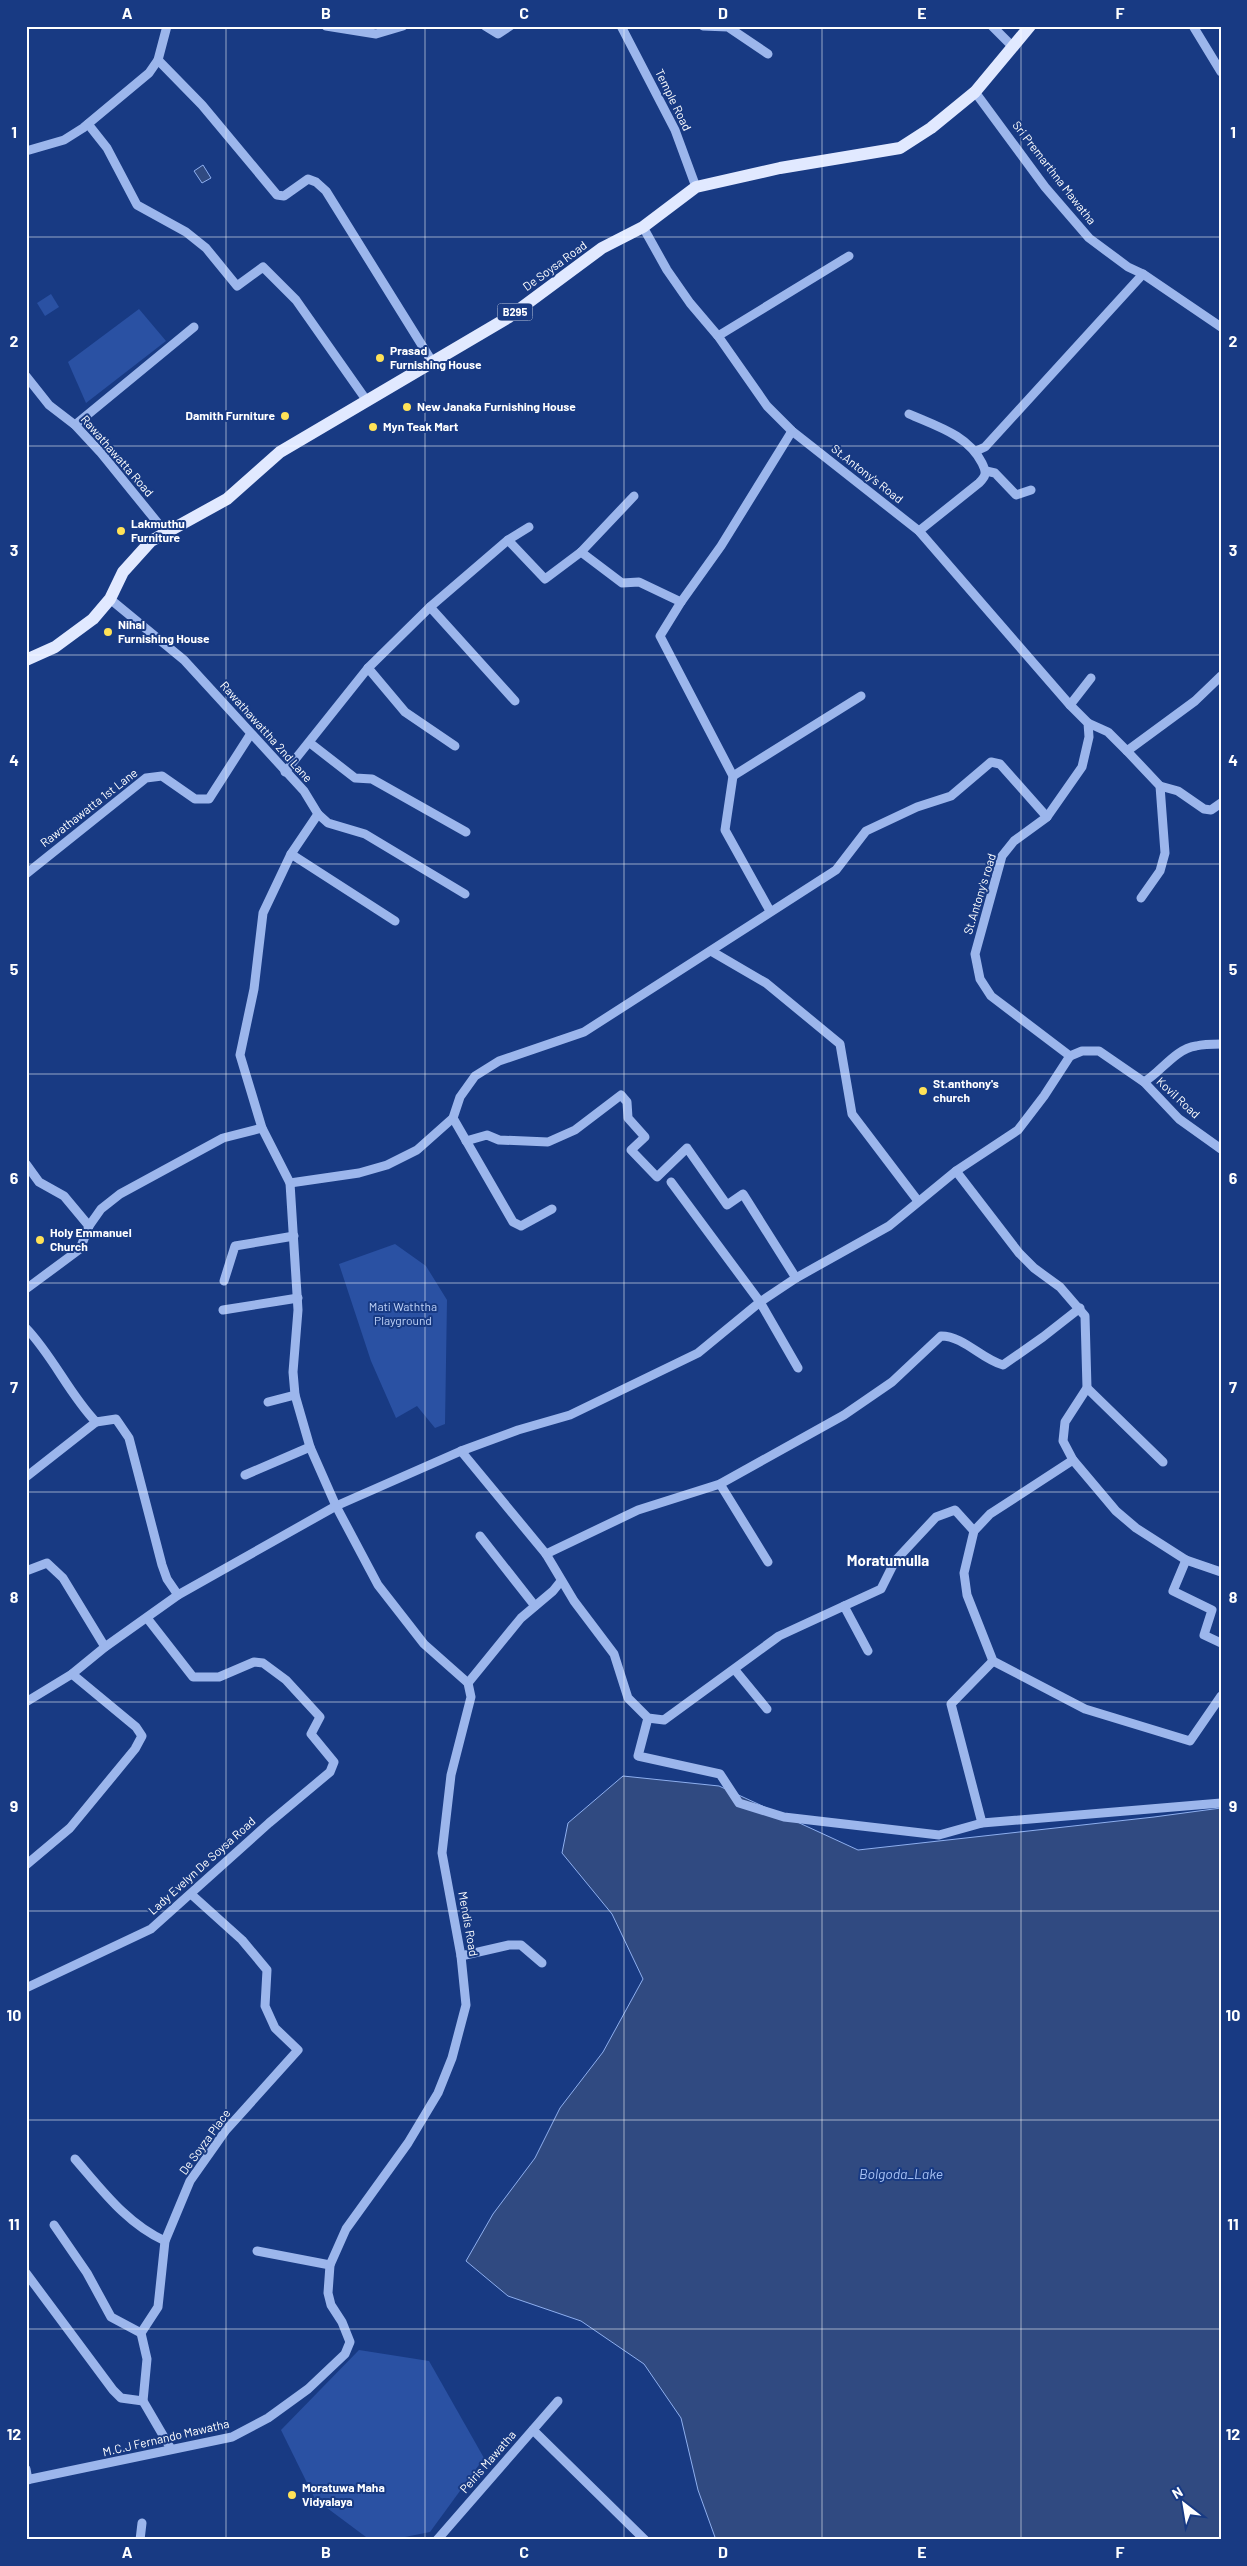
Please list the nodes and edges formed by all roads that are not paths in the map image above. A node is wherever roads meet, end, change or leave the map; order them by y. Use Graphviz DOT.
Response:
graph roads {
  1 [pos="166,26"];
  2 [pos="326,26"];
  3 [pos="403,26"];
  4 [pos="485,26"];
  5 [pos="510,26"];
  6 [pos="622,26"];
  7 [pos="703,26"];
  8 [pos="992,26"];
  9 [pos="1030,26"];
  10 [pos="1193,26"];
  11 [pos="1012,46"];
  12 [pos="768,54"];
  13 [pos="158,60"];
  14 [pos="1221,72"];
  15 [pos="975,92"];
  16 [pos="88,124"];
  17 [pos="26,151"];
  18 [pos="696,187"];
  19 [pos="643,227"];
  20 [pos="849,256"];
  21 [pos="1143,274"];
  22 [pos="1221,327"];
  23 [pos="194,328"];
  24 [pos="718,336"];
  25 [pos="433,363"];
  26 [pos="26,376"];
  27 [pos="367,401"];
  28 [pos="909,414"];
  29 [pos="75,425"];
  30 [pos="792,431"];
  31 [pos="976,450"];
  32 [pos="986,472"];
  33 [pos="1031,490"];
  34 [pos="634,496"];
  35 [pos="529,527"];
  36 [pos="919,531"];
  37 [pos="166,533"];
  38 [pos="508,540"];
  39 [pos="581,552"];
  40 [pos="110,599"];
  41 [pos="682,602"];
  42 [pos="430,607"];
  43 [pos="26,660"];
  44 [pos="368,668"];
  45 [pos="1221,676"];
  46 [pos="1091,678"];
  47 [pos="861,696"];
  48 [pos="515,700"];
  49 [pos="1070,704"];
  50 [pos="1088,723"];
  51 [pos="250,735"];
  52 [pos="310,743"];
  53 [pos="455,746"];
  54 [pos="1127,751"];
  55 [pos="285,772"];
  56 [pos="733,776"];
  57 [pos="1160,786"];
  58 [pos="1221,803"];
  59 [pos="318,814"];
  60 [pos="1047,816"];
  61 [pos="466,832"];
  62 [pos="291,854"];
  63 [pos="26,874"];
  64 [pos="465,894"];
  65 [pos="1141,898"];
  66 [pos="770,911"];
  67 [pos="395,920"];
  68 [pos="710,951"];
  69 [pos="1221,1044"];
  70 [pos="1070,1056"];
  71 [pos="1144,1082"];
  72 [pos="453,1118"];
  73 [pos="262,1128"];
  74 [pos="466,1141"];
  75 [pos="1221,1148"];
  76 [pos="26,1164"];
  77 [pos="956,1171"];
  78 [pos="670,1182"];
  79 [pos="290,1183"];
  80 [pos="918,1201"];
  81 [pos="552,1209"];
  82 [pos="89,1226"];
  83 [pos="294,1236"];
  84 [pos="796,1278"];
  85 [pos="224,1281"];
  86 [pos="26,1289"];
  87 [pos="298,1298"];
  88 [pos="760,1302"];
  89 [pos="1080,1308"];
  90 [pos="223,1310"];
  91 [pos="26,1328"];
  92 [pos="798,1368"];
  93 [pos="1087,1388"];
  94 [pos="295,1395"];
  95 [pos="268,1402"];
  96 [pos="96,1422"];
  97 [pos="310,1447"];
  98 [pos="461,1451"];
  99 [pos="1074,1460"];
  100 [pos="1163,1462"];
  101 [pos="245,1475"];
  102 [pos="26,1477"];
  103 [pos="720,1484"];
  104 [pos="336,1506"];
  105 [pos="974,1532"];
  106 [pos="480,1536"];
  107 [pos="546,1554"];
  108 [pos="1186,1560"];
  109 [pos="768,1562"];
  110 [pos="26,1571"];
  111 [pos="1221,1572"];
  112 [pos="561,1581"];
  113 [pos="178,1595"];
  114 [pos="535,1606"];
  115 [pos="844,1606"];
  116 [pos="147,1618"];
  117 [pos="1221,1643"];
  118 [pos="105,1647"];
  119 [pos="868,1651"];
  120 [pos="992,1662"];
  121 [pos="735,1670"];
  122 [pos="72,1674"];
  123 [pos="468,1683"];
  124 [pos="1221,1696"];
  125 [pos="26,1702"];
  126 [pos="767,1710"];
  127 [pos="648,1718"];
  128 [pos="1221,1802"];
  129 [pos="982,1822"];
  130 [pos="26,1865"];
  131 [pos="192,1895"];
  132 [pos="461,1956"];
  133 [pos="542,1963"];
  134 [pos="26,1988"];
  135 [pos="75,2159"];
  136 [pos="54,2225"];
  137 [pos="165,2242"];
  138 [pos="257,2251"];
  139 [pos="330,2265"];
  140 [pos="26,2273"];
  141 [pos="141,2333"];
  142 [pos="345,2354"];
  143 [pos="143,2401"];
  144 [pos="558,2401"];
  145 [pos="533,2430"];
  146 [pos="171,2449"];
  147 [pos="26,2469"];
  148 [pos="27,2480"];
  149 [pos="142,2523"];
  150 [pos="140,2540"];
  151 [pos="437,2540"];
  152 [pos="645,2540"];
  1 -- 13 [label="street"];
  2 -- 3 [label="street"];
  4 -- 5 [label="street"];
  6 -- 18 [label="street, Temple Road"];
  7 -- 12 [label="street"];
  8 -- 11 [label="street"];
  9 -- 11 [label="main road, De Soysa Road / B295"];
  10 -- 14 [label="street"];
  11 -- 15 [label="main road, De Soysa Road / B295"];
  13 -- 16 [label="street"];
  13 -- 25 [label="street"];
  15 -- 18 [label="main road, De Soysa Road / B295"];
  15 -- 21 [label="street, Sri Premarthna Mawatha"];
  16 -- 17 [label="street"];
  16 -- 27 [label="street"];
  18 -- 19 [label="main road, De Soysa Road / B295"];
  19 -- 24 [label="street, St.Antony's Road"];
  19 -- 25 [label="main road, De Soysa Road / B295"];
  20 -- 24 [label="street"];
  21 -- 22 [label="street, Sri Premarthna Mawatha"];
  21 -- 31 [label="street"];
  23 -- 29 [label="street"];
  24 -- 30 [label="street, St.Antony's Road"];
  25 -- 27 [label="main road, De Soysa Road / B295"];
  26 -- 29 [label="street, Rawathawatta Road"];
  27 -- 37 [label="main road, De Soysa Road / B295"];
  28 -- 31 [label="street"];
  29 -- 37 [label="street, Rawathawatta Road"];
  30 -- 36 [label="street, St.Antony's Road"];
  30 -- 41 [label="street"];
  31 -- 32 [label="street"];
  32 -- 33 [label="street"];
  32 -- 36 [label="street"];
  34 -- 39 [label="street"];
  35 -- 38 [label="street"];
  36 -- 49 [label="street, St.Antony's Road"];
  37 -- 40 [label="main road, De Soysa Road / B295"];
  38 -- 39 [label="street"];
  38 -- 42 [label="street"];
  39 -- 41 [label="street"];
  40 -- 43 [label="main road, De Soysa Road / B295"];
  40 -- 51 [label="street, Rawathawattha 2nd Lane"];
  41 -- 56 [label="street"];
  42 -- 44 [label="street"];
  42 -- 48 [label="street"];
  44 -- 52 [label="street"];
  44 -- 53 [label="street"];
  45 -- 54 [label="street"];
  46 -- 49 [label="street"];
  47 -- 56 [label="street"];
  49 -- 50 [label="street"];
  50 -- 54 [label="street"];
  50 -- 60 [label="street, St.Antony's road"];
  51 -- 55 [label="street, Rawathawattha 2nd Lane"];
  51 -- 63 [label="street, Rawathawatta 1st Lane"];
  52 -- 55 [label="street"];
  52 -- 61 [label="street"];
  54 -- 57 [label="street"];
  55 -- 59 [label="street, Rawathawattha 2nd Lane"];
  56 -- 66 [label="street"];
  57 -- 58 [label="street"];
  57 -- 65 [label="street"];
  59 -- 62 [label="street"];
  59 -- 64 [label="street, Rawathawattha 2nd Lane"];
  60 -- 66 [label="street"];
  60 -- 70 [label="street, St.Antony's road"];
  62 -- 67 [label="street"];
  62 -- 73 [label="street"];
  66 -- 68 [label="street"];
  68 -- 72 [label="street"];
  68 -- 80 [label="street"];
  69 -- 71 [label="street"];
  70 -- 71 [label="street, Kovil Road"];
  70 -- 77 [label="street"];
  71 -- 75 [label="street, Kovil Road"];
  72 -- 74 [label="street"];
  72 -- 79 [label="street"];
  73 -- 79 [label="street"];
  73 -- 82 [label="street"];
  74 -- 81 [label="street"];
  74 -- 84 [label="street"];
  76 -- 82 [label="street"];
  77 -- 80 [label="street"];
  77 -- 89 [label="street"];
  78 -- 88 [label="street"];
  79 -- 83 [label="street"];
  80 -- 84 [label="street"];
  82 -- 86 [label="street"];
  83 -- 85 [label="street"];
  83 -- 87 [label="street"];
  84 -- 88 [label="street"];
  87 -- 90 [label="street"];
  87 -- 94 [label="street"];
  88 -- 92 [label="street"];
  88 -- 98 [label="street"];
  89 -- 93 [label="street"];
  89 -- 103 [label="street"];
  91 -- 96 [label="street"];
  93 -- 99 [label="street"];
  93 -- 100 [label="street"];
  94 -- 95 [label="street"];
  94 -- 97 [label="street"];
  96 -- 102 [label="street"];
  96 -- 113 [label="street"];
  97 -- 101 [label="street"];
  97 -- 104 [label="street"];
  98 -- 104 [label="street"];
  98 -- 107 [label="street"];
  99 -- 105 [label="street"];
  99 -- 108 [label="street"];
  103 -- 107 [label="street"];
  103 -- 109 [label="street"];
  104 -- 113 [label="street"];
  104 -- 123 [label="street"];
  105 -- 115 [label="street"];
  105 -- 120 [label="street"];
  106 -- 114 [label="street"];
  107 -- 112 [label="street"];
  108 -- 111 [label="street"];
  108 -- 117 [label="street"];
  110 -- 118 [label="street"];
  112 -- 114 [label="street"];
  112 -- 127 [label="street"];
  113 -- 116 [label="street"];
  114 -- 123 [label="street"];
  115 -- 119 [label="street"];
  115 -- 121 [label="street"];
  116 -- 118 [label="street"];
  116 -- 131 [label="street, Lady Evelyn De Soysa Road"];
  118 -- 122 [label="street"];
  120 -- 124 [label="street"];
  120 -- 129 [label="street"];
  121 -- 126 [label="street"];
  121 -- 127 [label="street"];
  122 -- 125 [label="street"];
  122 -- 130 [label="street"];
  123 -- 132 [label="street, Mendis Road"];
  127 -- 129 [label="street"];
  128 -- 129 [label="street"];
  131 -- 134 [label="street, Lady Evelyn De Soysa Road"];
  131 -- 137 [label="street, De Soyza Place"];
  132 -- 133 [label="street"];
  132 -- 139 [label="street, Mendis Road"];
  135 -- 137 [label="street"];
  136 -- 141 [label="street"];
  137 -- 141 [label="street, De Soyza Place"];
  138 -- 139 [label="street"];
  139 -- 142 [label="street, Mendis Road"];
  140 -- 143 [label="street"];
  141 -- 143 [label="street"];
  142 -- 146 [label="street, M.C.J Fernando Mawatha"];
  143 -- 146 [label="street"];
  144 -- 145 [label="street, Peiris Mawatha"];
  145 -- 151 [label="street, Peiris Mawatha"];
  145 -- 152 [label="street"];
  146 -- 148 [label="street, M.C.J Fernando Mawatha"];
  147 -- 148 [label="street"];
  149 -- 150 [label="street"];
}
